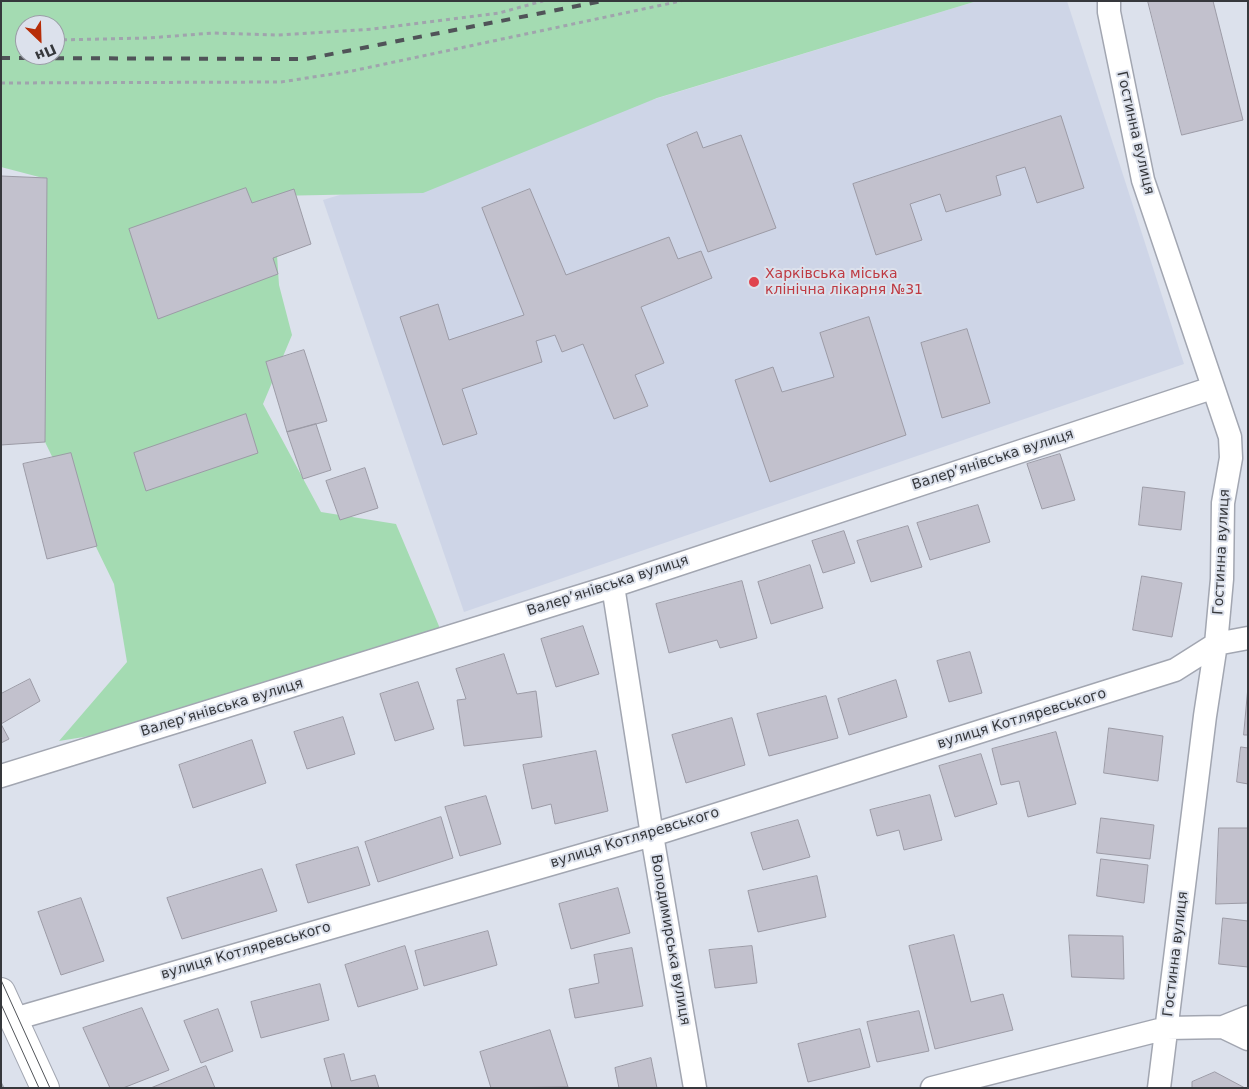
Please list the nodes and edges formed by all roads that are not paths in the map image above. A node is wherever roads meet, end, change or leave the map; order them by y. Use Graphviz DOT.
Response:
graph roads {
  1 [pos="1109,1"];
  2 [pos="1212,388"];
  3 [pos="612,586"];
  4 [pos="1248,638"];
  5 [pos="1216,644"];
  6 [pos="1,776"];
  7 [pos="652,835"];
  8 [pos="1,992"];
  9 [pos="1248,1017"];
  10 [pos="14,1019"];
  11 [pos="1223,1027"];
  12 [pos="1166,1028"];
  13 [pos="1248,1039"];
  14 [pos="45,1088"];
  15 [pos="695,1088"];
  16 [pos="932,1088"];
  17 [pos="1159,1088"];
  1 -- 2 [label="street, Гостинна вулиця"];
  2 -- 3 [label="street, Валер’янівська вулиця"];
  2 -- 5 [label="street, Гостинна вулиця"];
  3 -- 6 [label="street, Валер’янівська вулиця"];
  3 -- 7 [label="street, Володимирська вулиця"];
  4 -- 5 [label="street, вулиця Котляревського"];
  5 -- 7 [label="street, вулиця Котляревського"];
  5 -- 12 [label="street, Гостинна вулиця"];
  7 -- 10 [label="street, вулиця Котляревського"];
  7 -- 15 [label="street, Володимирська вулиця"];
  8 -- 10 [label="street"];
  9 -- 11 [label="street"];
  10 -- 14 [label="street"];
  11 -- 12 [label="street"];
  11 -- 13 [label="street"];
  12 -- 16 [label="street"];
  12 -- 17 [label="street, Гостинна вулиця"];
}
